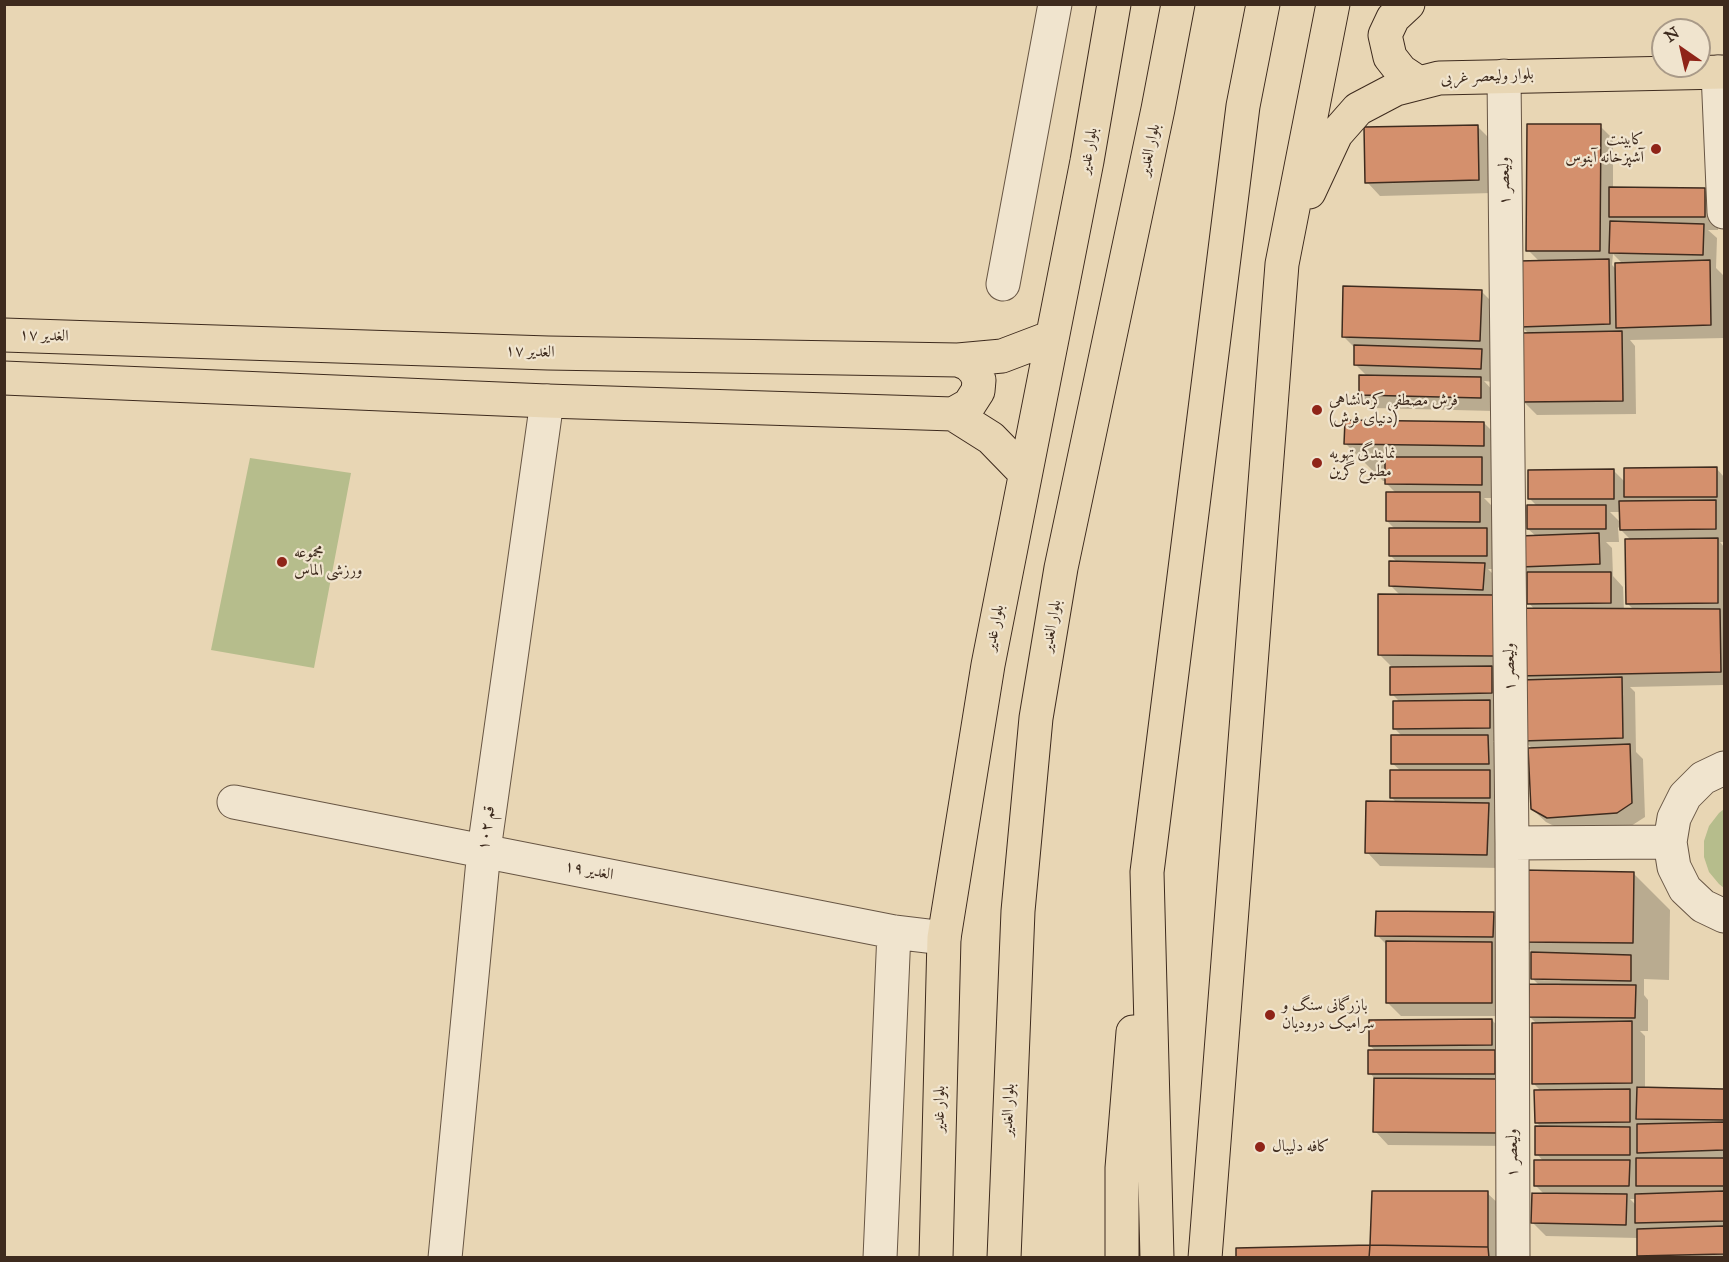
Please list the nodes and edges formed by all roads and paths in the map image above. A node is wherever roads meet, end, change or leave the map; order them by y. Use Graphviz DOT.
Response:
graph roads {
  1 [pos="1055,4"];
  2 [pos="1114,4"];
  3 [pos="1178,4"];
  4 [pos="1263,4"];
  5 [pos="1332,4"];
  6 [pos="1408,4"];
  7 [pos="1721,72"];
  8 [pos="1504,76"];
  9 [pos="1419,84"];
  10 [pos="1725,212"];
  11 [pos="1282,264"];
  12 [pos="1003,284"];
  13 [pos="4,335"];
  14 [pos="1052,337"];
  15 [pos="958,360"];
  16 [pos="4,378"];
  17 [pos="547,401"];
  18 [pos="953,414"];
  19 [pos="1025,473"];
  20 [pos="1725,768"];
  21 [pos="234,802"];
  22 [pos="1670,842"];
  23 [pos="1512,843"];
  24 [pos="484,850"];
  25 [pos="1147,872"];
  26 [pos="1725,916"];
  27 [pos="894,932"];
  28 [pos="944,938"];
  29 [pos="445,1257"];
  30 [pos="880,1257"];
  31 [pos="936,1257"];
  32 [pos="1004,1257"];
  33 [pos="1122,1257"];
  34 [pos="1157,1257"];
  35 [pos="1205,1257"];
  36 [pos="1513,1257"];
  1 -- 12 [label="street"];
  2 -- 14 [label="main road, بلوار غدیر"];
  3 -- 32 [label="main road, بلوار الغدیر"];
  4 -- 25 [label="main road"];
  5 -- 11 [label="main road"];
  6 -- 9 [label="main road"];
  7 -- 8 [label="main road, بلوار ولیعصر غربی"];
  7 -- 10 [label="street"];
  8 -- 9 [label="main road, بلوار ولیعصر غربی"];
  8 -- 23 [label="street, ولیعصر ۱"];
  9 -- 11 [label="main road, بلوار ولیعصر غربی"];
  11 -- 35 [label="main road"];
  13 -- 15 [label="main road, الغدیر ۱۷"];
  14 -- 15 [label="main road, الغدیر ۱۷"];
  14 -- 19 [label="main road, بلوار غدیر"];
  15 -- 18 [label="main road"];
  16 -- 17 [label="main road"];
  17 -- 18 [label="main road"];
  17 -- 24 [label="street, قم ۱۰۲"];
  18 -- 19 [label="main road"];
  19 -- 28 [label="main road, بلوار غدیر"];
  20 -- 22 [label="street"];
  21 -- 24 [label="street, الغدیر ۱۹"];
  22 -- 23 [label="street"];
  22 -- 26 [label="street"];
  23 -- 36 [label="street, ولیعصر ۱"];
  24 -- 27 [label="street, الغدیر ۱۹"];
  24 -- 29 [label="street, قم ۱۰۲"];
  25 -- 33 [label="main road"];
  25 -- 34 [label="main road"];
  27 -- 28 [label="street, الغدیر ۱۹"];
  27 -- 30 [label="street"];
  28 -- 31 [label="main road, بلوار غدیر"];
}
